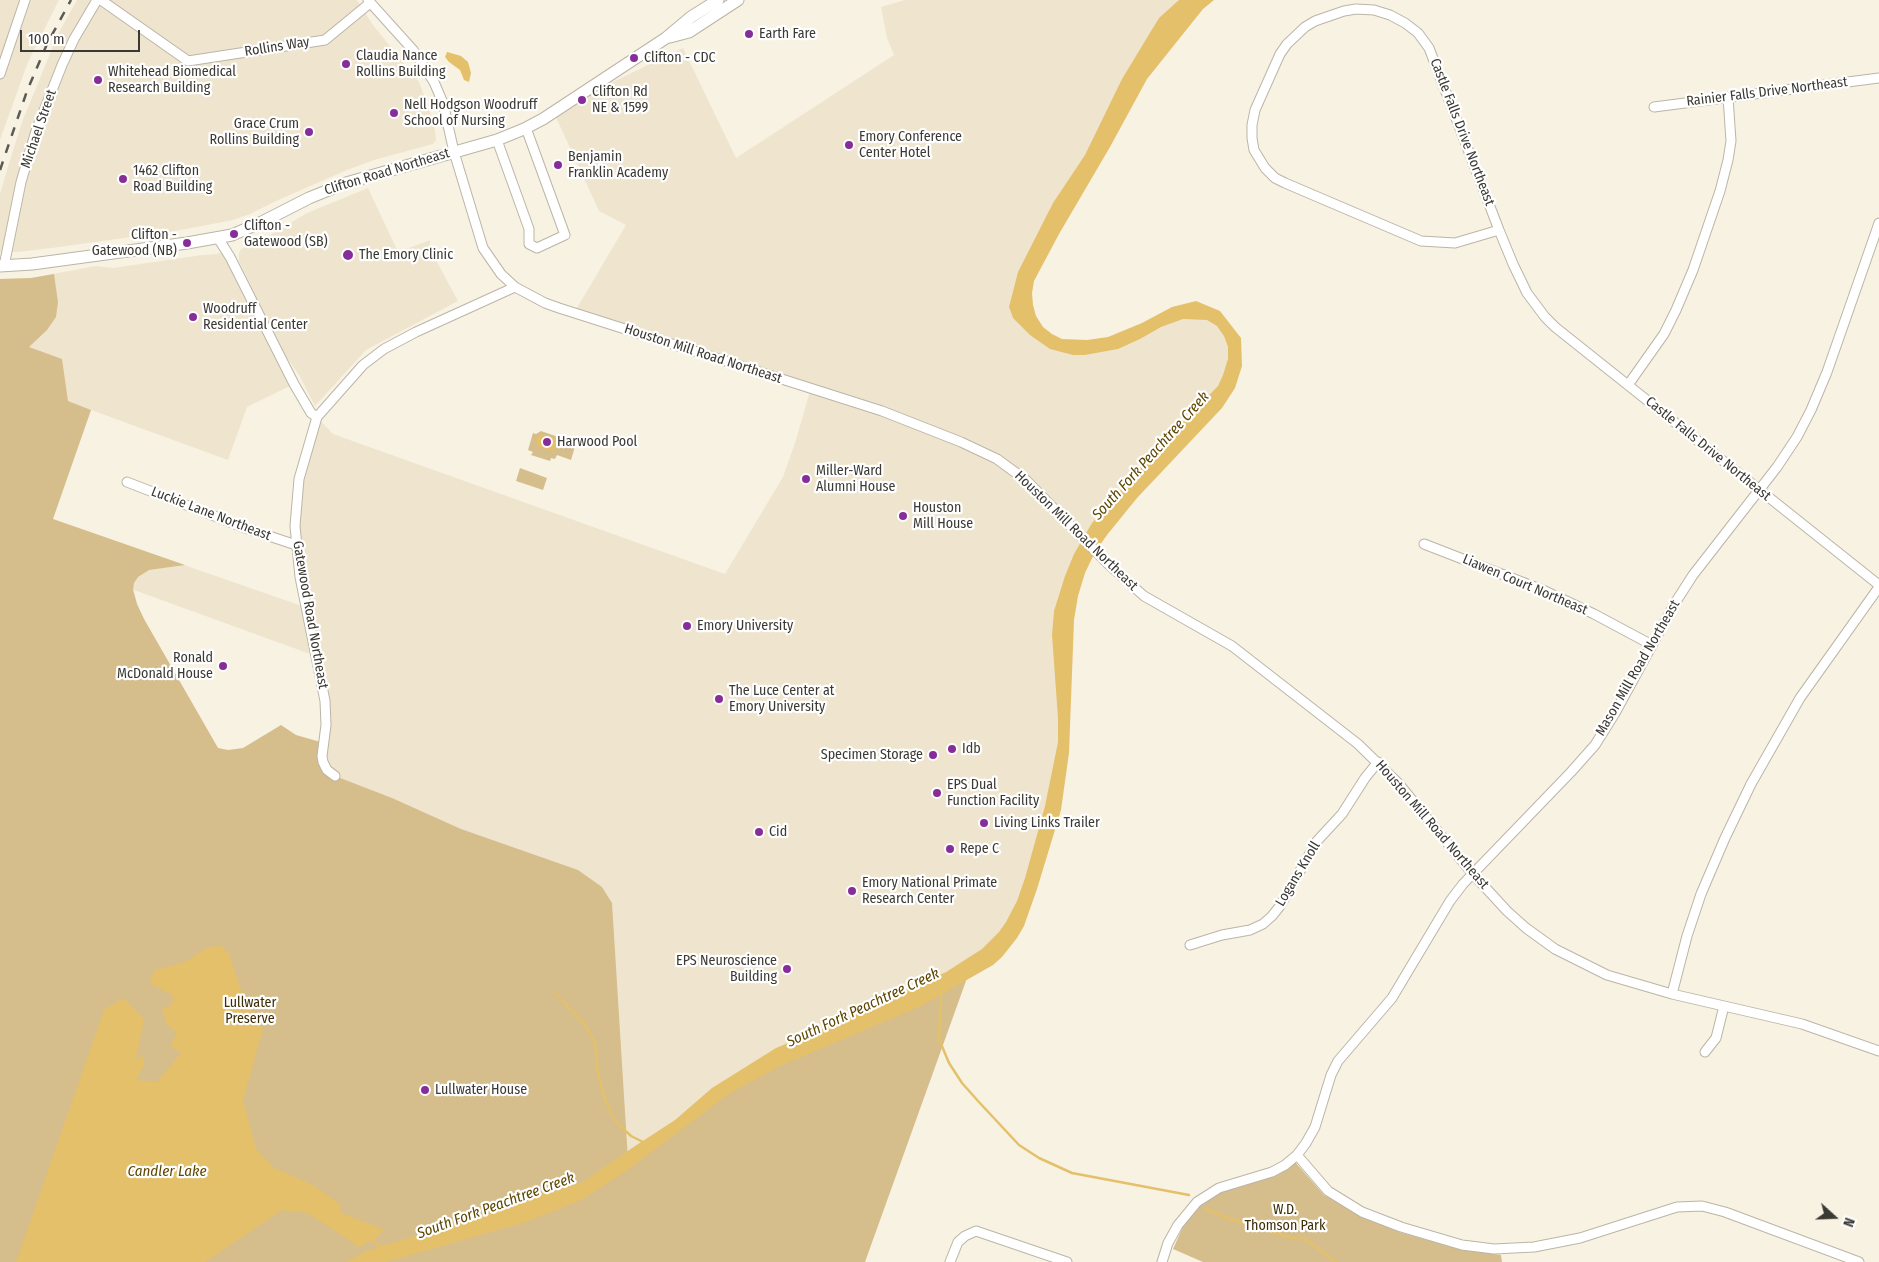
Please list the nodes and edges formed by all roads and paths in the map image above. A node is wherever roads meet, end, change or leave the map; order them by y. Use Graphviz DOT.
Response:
graph roads {
  1 [pos="25,0"];
  2 [pos="97,0"];
  3 [pos="101,0"];
  4 [pos="718,0"];
  5 [pos="738,0"];
  6 [pos="369,1"];
  7 [pos="666,38"];
  8 [pos="0,74"];
  9 [pos="1879,78"];
  10 [pos="1728,97"];
  11 [pos="1654,107"];
  12 [pos="526,128"];
  13 [pos="497,140"];
  14 [pos="454,152"];
  15 [pos="1879,223"];
  16 [pos="1499,230"];
  17 [pos="218,238"];
  18 [pos="2,266"];
  19 [pos="514,287"];
  20 [pos="1628,385"];
  21 [pos="316,417"];
  22 [pos="127,482"];
  23 [pos="1759,490"];
  24 [pos="1424,544"];
  25 [pos="296,545"];
  26 [pos="1879,586"];
  27 [pos="1652,645"];
  28 [pos="1378,762"];
  29 [pos="335,776"];
  30 [pos="1472,873"];
  31 [pos="1190,945"];
  32 [pos="1672,994"];
  33 [pos="1724,1006"];
  34 [pos="1704,1052"];
  35 [pos="1879,1052"];
  36 [pos="1296,1155"];
  37 [pos="950,1262"];
  38 [pos="1066,1262"];
  39 [pos="1162,1262"];
  40 [pos="1859,1262"];
  1 -- 8 [label="street"];
  2 -- 18 [label="street, Michael Street"];
  3 -- 6 [label="street, Rollins Way"];
  4 -- 7 [label="main road, Clifton Road Northeast"];
  5 -- 7 [label="main road, Clifton Road Northeast"];
  6 -- 14 [label="street, Houston Mill Road Northeast"];
  7 -- 12 [label="main road, Clifton Road Northeast"];
  9 -- 10 [label="street, Rainier Falls Drive Northeast"];
  10 -- 11 [label="street, Rainier Falls Drive Northeast"];
  10 -- 20 [label="street"];
  12 -- 13 [label="main road, Clifton Road Northeast"];
  12 -- 13 [label="street"];
  13 -- 14 [label="main road, Clifton Road Northeast"];
  14 -- 17 [label="main road, Clifton Road Northeast"];
  14 -- 19 [label="street, Houston Mill Road Northeast"];
  15 -- 23 [label="street, Mason Mill Road Northeast"];
  16 -- 16 [label="street, Castle Falls Drive Northeast"];
  16 -- 20 [label="street, Castle Falls Drive Northeast"];
  17 -- 18 [label="main road, Clifton Road Northeast"];
  17 -- 21 [label="street"];
  19 -- 21 [label="street"];
  19 -- 28 [label="street, Houston Mill Road Northeast"];
  20 -- 23 [label="street, Castle Falls Drive Northeast"];
  21 -- 25 [label="street, Gatewood Road Northeast"];
  22 -- 25 [label="street, Luckie Lane Northeast"];
  23 -- 26 [label="street, Castle Falls Drive Northeast"];
  23 -- 27 [label="street, Mason Mill Road Northeast"];
  24 -- 27 [label="street, Liawen Court Northeast"];
  25 -- 29 [label="street, Gatewood Road Northeast"];
  26 -- 32 [label="street"];
  27 -- 30 [label="street, Mason Mill Road Northeast"];
  28 -- 30 [label="street, Houston Mill Road Northeast"];
  28 -- 31 [label="street, Logans Knoll"];
  30 -- 32 [label="street, Houston Mill Road Northeast"];
  30 -- 36 [label="street, Mason Mill Road Northeast"];
  32 -- 33 [label="street, Houston Mill Road Northeast"];
  33 -- 34 [label="street"];
  33 -- 35 [label="street, Houston Mill Road Northeast"];
  36 -- 39 [label="street, Mason Mill Road Northeast"];
  36 -- 40 [label="street"];
  37 -- 38 [label="street"];
}
